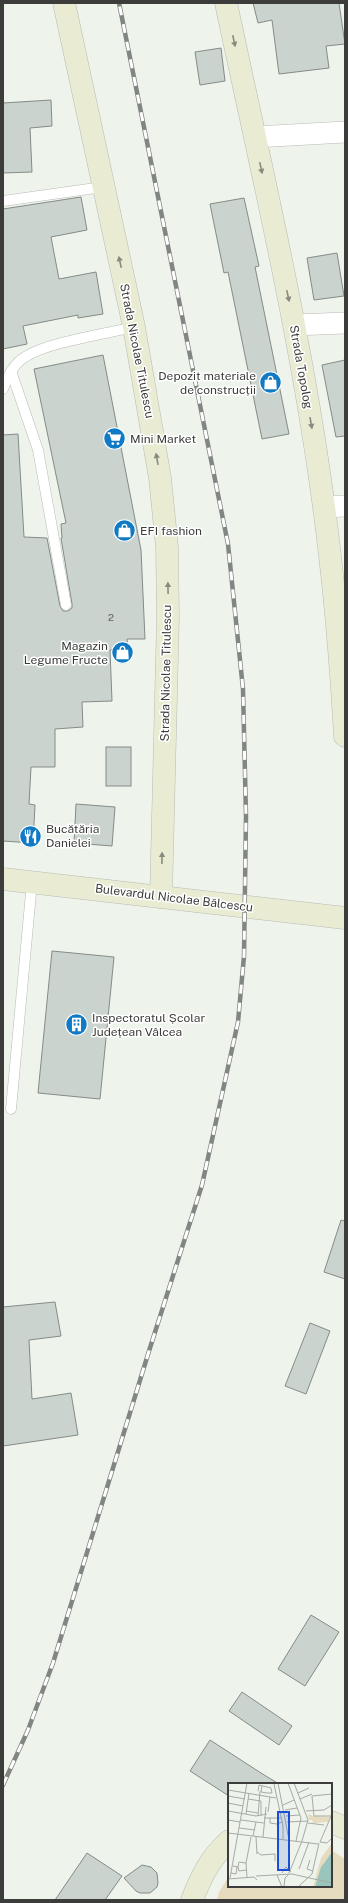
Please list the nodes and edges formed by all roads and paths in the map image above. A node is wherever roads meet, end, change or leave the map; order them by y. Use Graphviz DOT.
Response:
graph roads {
  1 [pos="64,3"];
  2 [pos="226,3"];
  3 [pos="345,132"];
  4 [pos="255,137"];
  5 [pos="103,187"];
  6 [pos="3,201"];
  7 [pos="345,323"];
  8 [pos="294,325"];
  9 [pos="134,327"];
  10 [pos="11,372"];
  11 [pos="3,389"];
  12 [pos="334,506"];
  13 [pos="66,606"];
  14 [pos="344,691"];
  15 [pos="345,736"];
  16 [pos="3,879"];
  17 [pos="32,882"];
  18 [pos="161,897"];
  19 [pos="345,918"];
  20 [pos="11,1109"];
  21 [pos="332,1822"];
  22 [pos="345,1828"];
  23 [pos="228,1842"];
  24 [pos="192,1900"];
  1 -- 5 [label="main road, Strada Nicolae Titulescu"];
  2 -- 4 [label="main road, Strada Topolog, one-way"];
  3 -- 4 [label="street"];
  4 -- 8 [label="main road, Strada Topolog, one-way"];
  5 -- 6 [label="lane"];
  9 -- 5 [label="main road, Strada Nicolae Titulescu, one-way"];
  7 -- 8 [label="street"];
  8 -- 12 [label="main road, Strada Topolog, one-way"];
  9 -- 10 [label="lane"];
  18 -- 9 [label="main road, Strada Nicolae Titulescu, one-way"];
  10 -- 11 [label="lane"];
  10 -- 13 [label="lane"];
  12 -- 14 [label="main road, Strada Topolog"];
  14 -- 15 [label="main road, Strada Topolog"];
  16 -- 17 [label="main road, Bulevardul Nicolae Bălcescu"];
  17 -- 18 [label="main road, Bulevardul Nicolae Bălcescu"];
  17 -- 20 [label="lane"];
  18 -- 19 [label="main road, Bulevardul Nicolae Bălcescu"];
  21 -- 22 [label="main road"];
  23 -- 24 [label="main road"];
}
